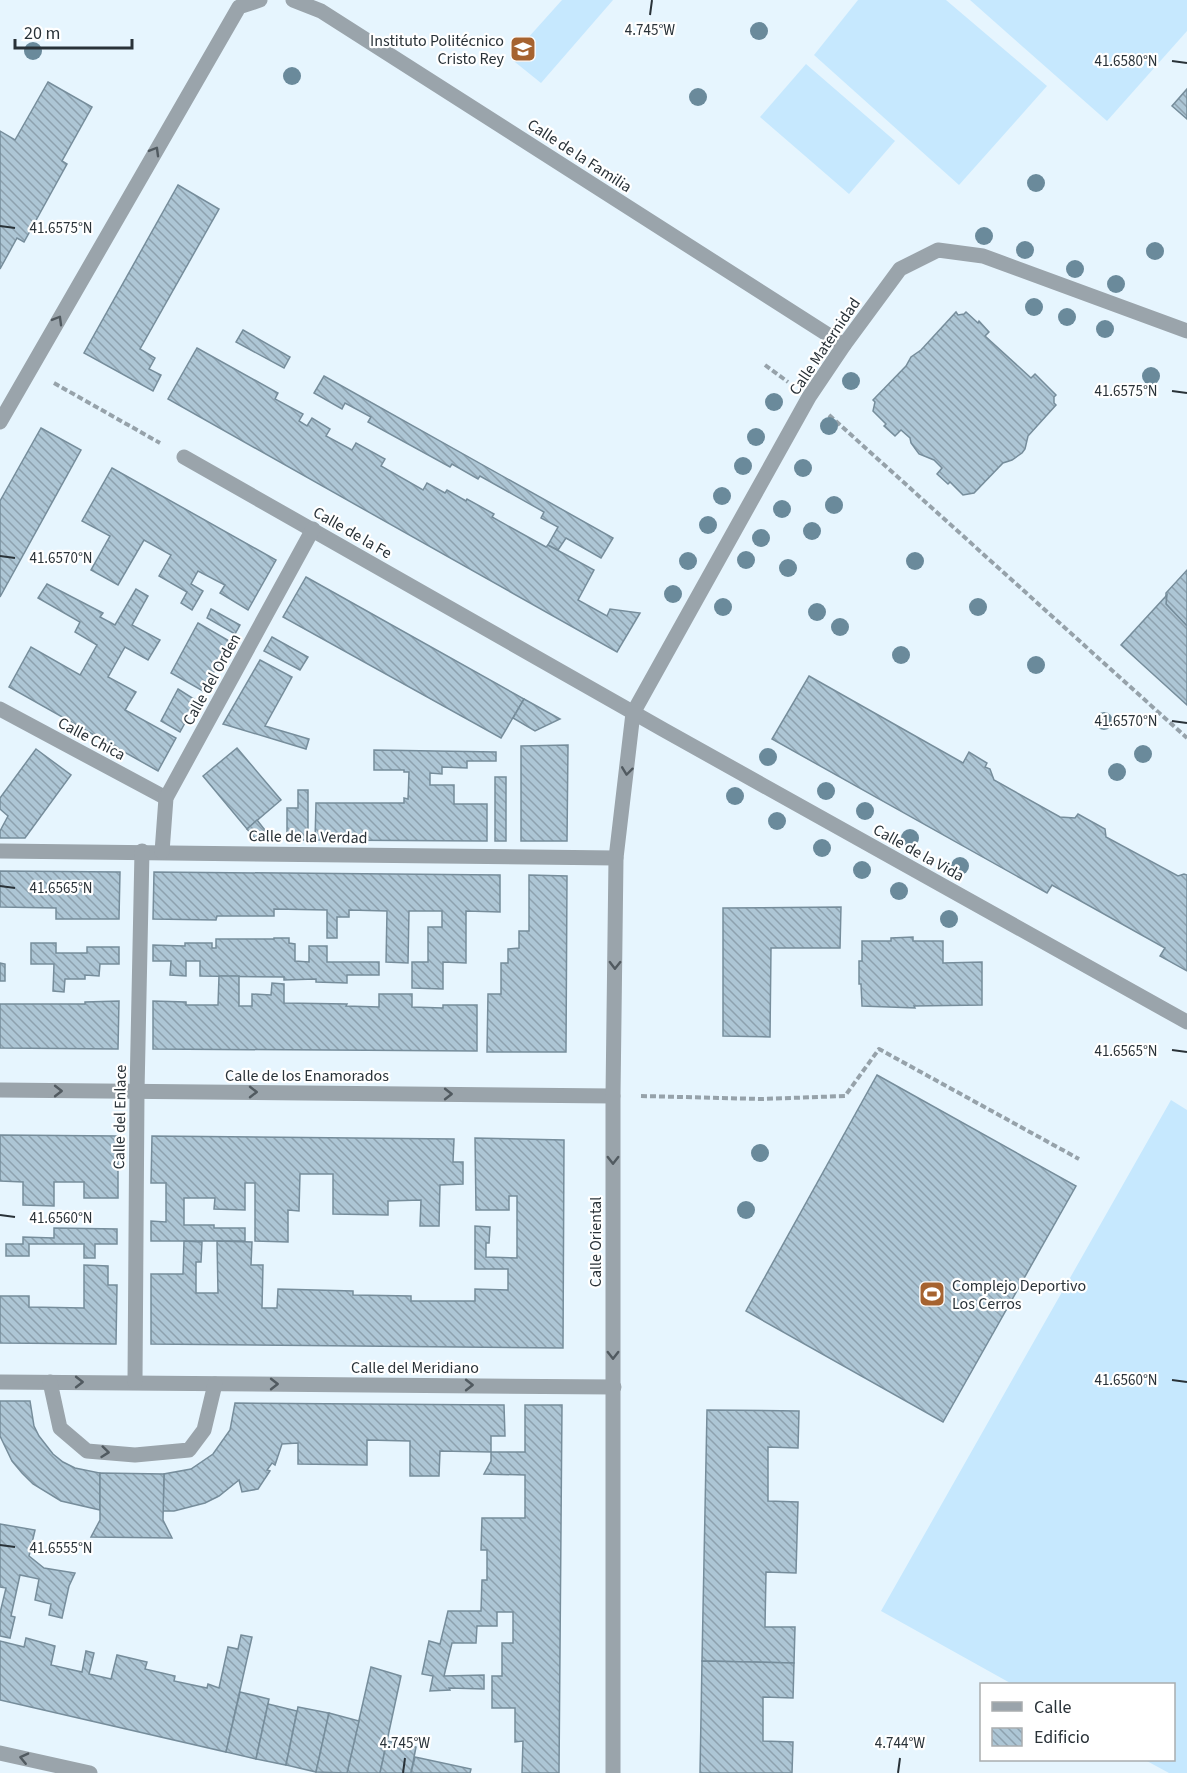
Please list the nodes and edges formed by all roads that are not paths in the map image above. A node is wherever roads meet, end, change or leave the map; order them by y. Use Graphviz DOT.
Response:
graph roads {
  1 [pos="260,0"];
  2 [pos="293,0"];
  3 [pos="1187,331"];
  4 [pos="844,345"];
  5 [pos="0,422"];
  6 [pos="184,457"];
  7 [pos="313,529"];
  8 [pos="0,709"];
  9 [pos="633,713"];
  10 [pos="166,798"];
  11 [pos="0,850"];
  12 [pos="142,852"];
  13 [pos="162,852"];
  14 [pos="616,858"];
  15 [pos="1187,1022"];
  16 [pos="0,1090"];
  17 [pos="137,1092"];
  18 [pos="613,1096"];
  19 [pos="0,1382"];
  20 [pos="50,1382"];
  21 [pos="135,1382"];
  22 [pos="215,1383"];
  23 [pos="614,1387"];
  24 [pos="0,1753"];
  25 [pos="90,1773"];
  26 [pos="613,1773"];
  5 -- 1 [label="street, one-way"];
  2 -- 4 [label="street, Calle de la Familia"];
  3 -- 4 [label="street, Calle Maternidad"];
  4 -- 9 [label="street, Calle Maternidad"];
  6 -- 7 [label="street, Calle de la Fe"];
  7 -- 9 [label="street, Calle de la Fe"];
  7 -- 10 [label="street, Calle del Orden"];
  8 -- 10 [label="street, Calle Chica"];
  9 -- 14 [label="street, Calle Oriental, one-way"];
  9 -- 15 [label="street, Calle de la Vida"];
  10 -- 13 [label="street, Calle del Orden"];
  11 -- 12 [label="street, Calle de la Verdad"];
  12 -- 13 [label="street, Calle de la Verdad"];
  12 -- 17 [label="street, Calle del Enlace"];
  13 -- 14 [label="street, Calle de la Verdad"];
  14 -- 18 [label="street, Calle Oriental, one-way"];
  16 -- 17 [label="street, Calle de los Enamorados, one-way"];
  17 -- 18 [label="street, Calle de los Enamorados, one-way"];
  17 -- 21 [label="street, Calle del Enlace"];
  18 -- 23 [label="street, Calle Oriental, one-way"];
  19 -- 20 [label="street, Calle del Meridiano"];
  20 -- 21 [label="street, Calle del Meridiano, one-way"];
  20 -- 22 [label="street, one-way"];
  21 -- 22 [label="street, Calle del Meridiano"];
  22 -- 23 [label="street, Calle del Meridiano, one-way"];
  23 -- 26 [label="street, Calle Oriental"];
  25 -- 24 [label="street, one-way"];
}
